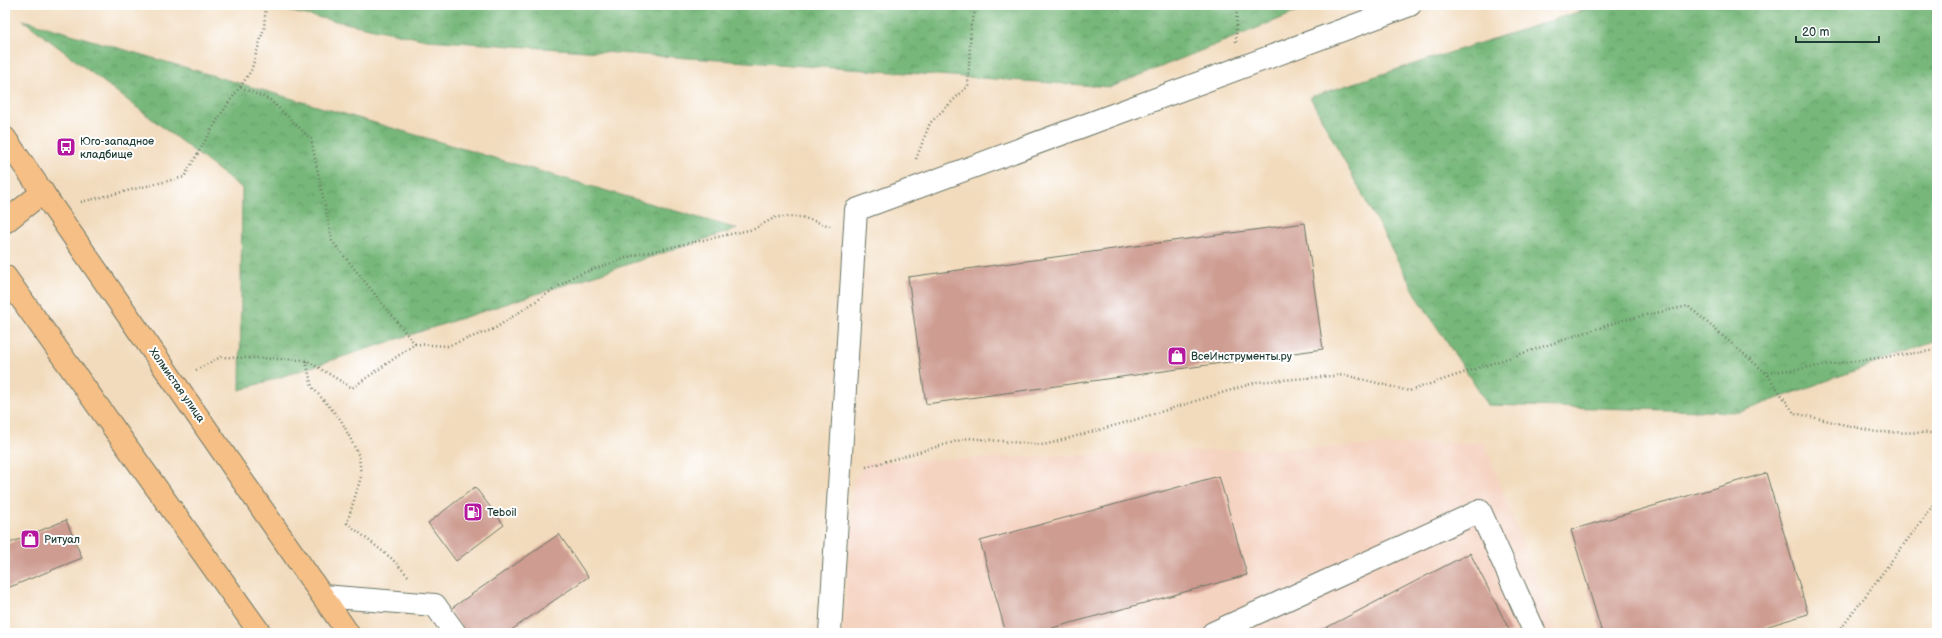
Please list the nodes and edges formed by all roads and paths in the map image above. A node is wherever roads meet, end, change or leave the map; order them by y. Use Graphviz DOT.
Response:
graph roads {
  1 [pos="266,5"];
  2 [pos="977,5"];
  3 [pos="1237,5"];
  4 [pos="1410,5"];
  5 [pos="1235,70"];
  6 [pos="240,87"];
  7 [pos="5,138"];
  8 [pos="916,160"];
  9 [pos="49,200"];
  10 [pos="856,210"];
  11 [pos="5,222"];
  12 [pos="5,276"];
  13 [pos="415,344"];
  14 [pos="1937,350"];
  15 [pos="306,360"];
  16 [pos="1767,374"];
  17 [pos="174,381"];
  18 [pos="1937,433"];
  19 [pos="840,474"];
  20 [pos="1937,500"];
  21 [pos="323,596"];
  22 [pos="435,605"];
  23 [pos="260,633"];
  24 [pos="348,633"];
  25 [pos="455,633"];
  26 [pos="830,633"];
  27 [pos="1213,633"];
  28 [pos="1535,633"];
  29 [pos="1830,633"];
  1 -- 6 [label="path"];
  2 -- 8 [label="path"];
  3 -- 5 [label="path"];
  4 -- 5 [label="lane"];
  5 -- 10 [label="lane"];
  6 -- 9 [label="path"];
  6 -- 13 [label="path"];
  7 -- 9 [label="highway, Холмистая улица"];
  9 -- 11 [label="highway"];
  9 -- 17 [label="highway, Холмистая улица"];
  10 -- 13 [label="path"];
  10 -- 19 [label="lane"];
  12 -- 23 [label="highway"];
  13 -- 15 [label="path"];
  14 -- 16 [label="path"];
  15 -- 17 [label="path"];
  15 -- 22 [label="path"];
  16 -- 18 [label="path"];
  16 -- 19 [label="path"];
  17 -- 21 [label="highway, Холмистая улица"];
  19 -- 26 [label="lane"];
  20 -- 29 [label="path"];
  21 -- 22 [label="lane"];
  21 -- 24 [label="highway, Холмистая улица"];
  22 -- 25 [label="lane"];
  27 -- 28 [label="lane"];
}
